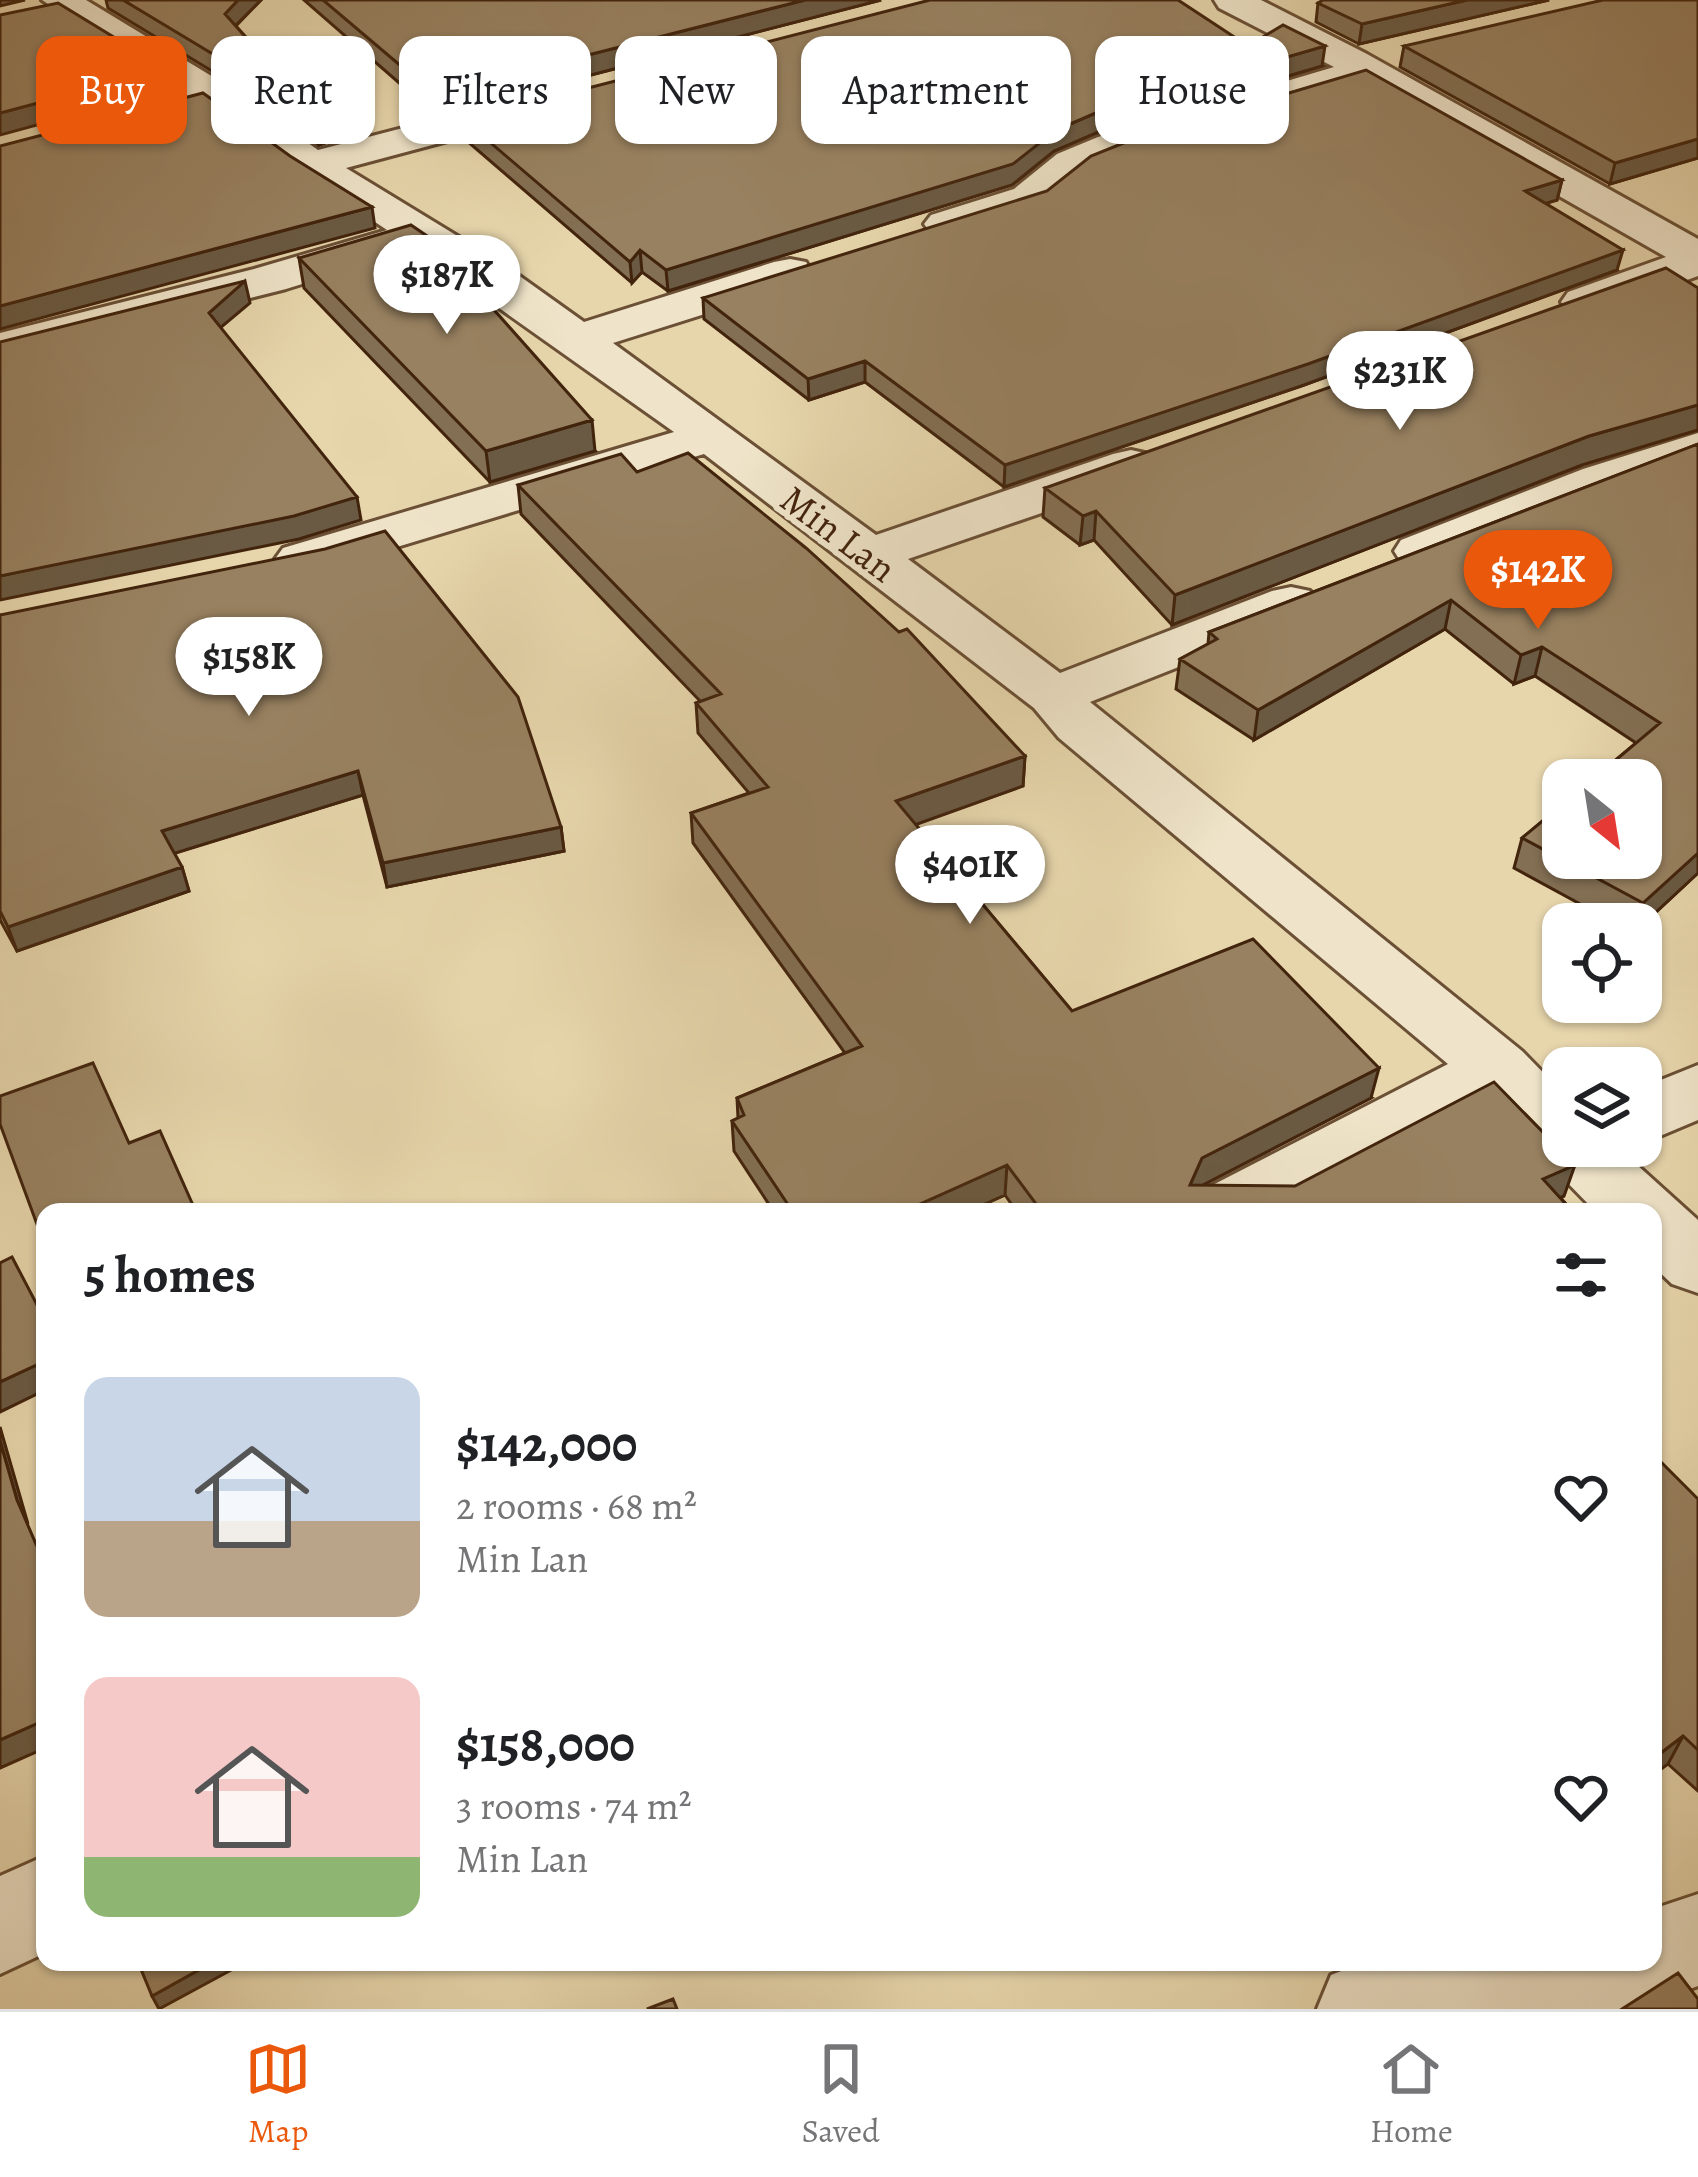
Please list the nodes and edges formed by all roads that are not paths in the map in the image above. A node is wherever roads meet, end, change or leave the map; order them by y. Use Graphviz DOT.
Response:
graph roads {
  1 [pos="1232,0"];
  2 [pos="60,6"];
  3 [pos="1372,61"];
  4 [pos="399,141"];
  5 [pos="311,164"];
  6 [pos="421,233"];
  7 [pos="916,233"];
  8 [pos="1698,259"];
  9 [pos="825,261"];
  10 [pos="1534,321"];
  11 [pos="577,339"];
  12 [pos="0,347"];
  13 [pos="712,436"];
  14 [pos="1698,448"];
  15 [pos="1171,451"];
  16 [pos="868,555"];
  17 [pos="244,571"];
  18 [pos="1054,697"];
  19 [pos="1498,1068"];
  20 [pos="1698,1090"];
  21 [pos="1662,1108"];
  22 [pos="1542,1113"];
  23 [pos="1596,1167"];
  24 [pos="1241,1203"];
  25 [pos="1633,1203"];
  26 [pos="1662,1230"];
  27 [pos="1698,1264"];
  28 [pos="36,1906"];
  29 [pos="0,1928"];
  30 [pos="1698,1940"];
  31 [pos="1662,1953"];
  32 [pos="1457,1971"];
  33 [pos="1553,1971"];
  34 [pos="1609,1971"];
  35 [pos="1366,2009"];
  1 -- 3 [label="street"];
  2 -- 5 [label="street, Min Lan"];
  3 -- 7 [label="street"];
  3 -- 8 [label="street"];
  4 -- 5 [label="street"];
  5 -- 6 [label="street, Min Lan"];
  6 -- 11 [label="street, Min Lan"];
  6 -- 12 [label="street"];
  8 -- 10 [label="street"];
  9 -- 11 [label="street"];
  11 -- 13 [label="street, Min Lan"];
  13 -- 16 [label="street, Min Lan"];
  13 -- 17 [label="street"];
  14 -- 18 [label="street"];
  15 -- 16 [label="street"];
  16 -- 18 [label="street, Min Lan"];
  18 -- 19 [label="street, Min Lan"];
  19 -- 22 [label="street, Min Lan"];
  19 -- 24 [label="street"];
  20 -- 21 [label="street"];
  23 -- 25 [label="street, Min Lan"];
  26 -- 27 [label="street"];
  28 -- 29 [label="street"];
  30 -- 31 [label="street"];
  32 -- 35 [label="street"];
  33 -- 34 [label="street"];
}
